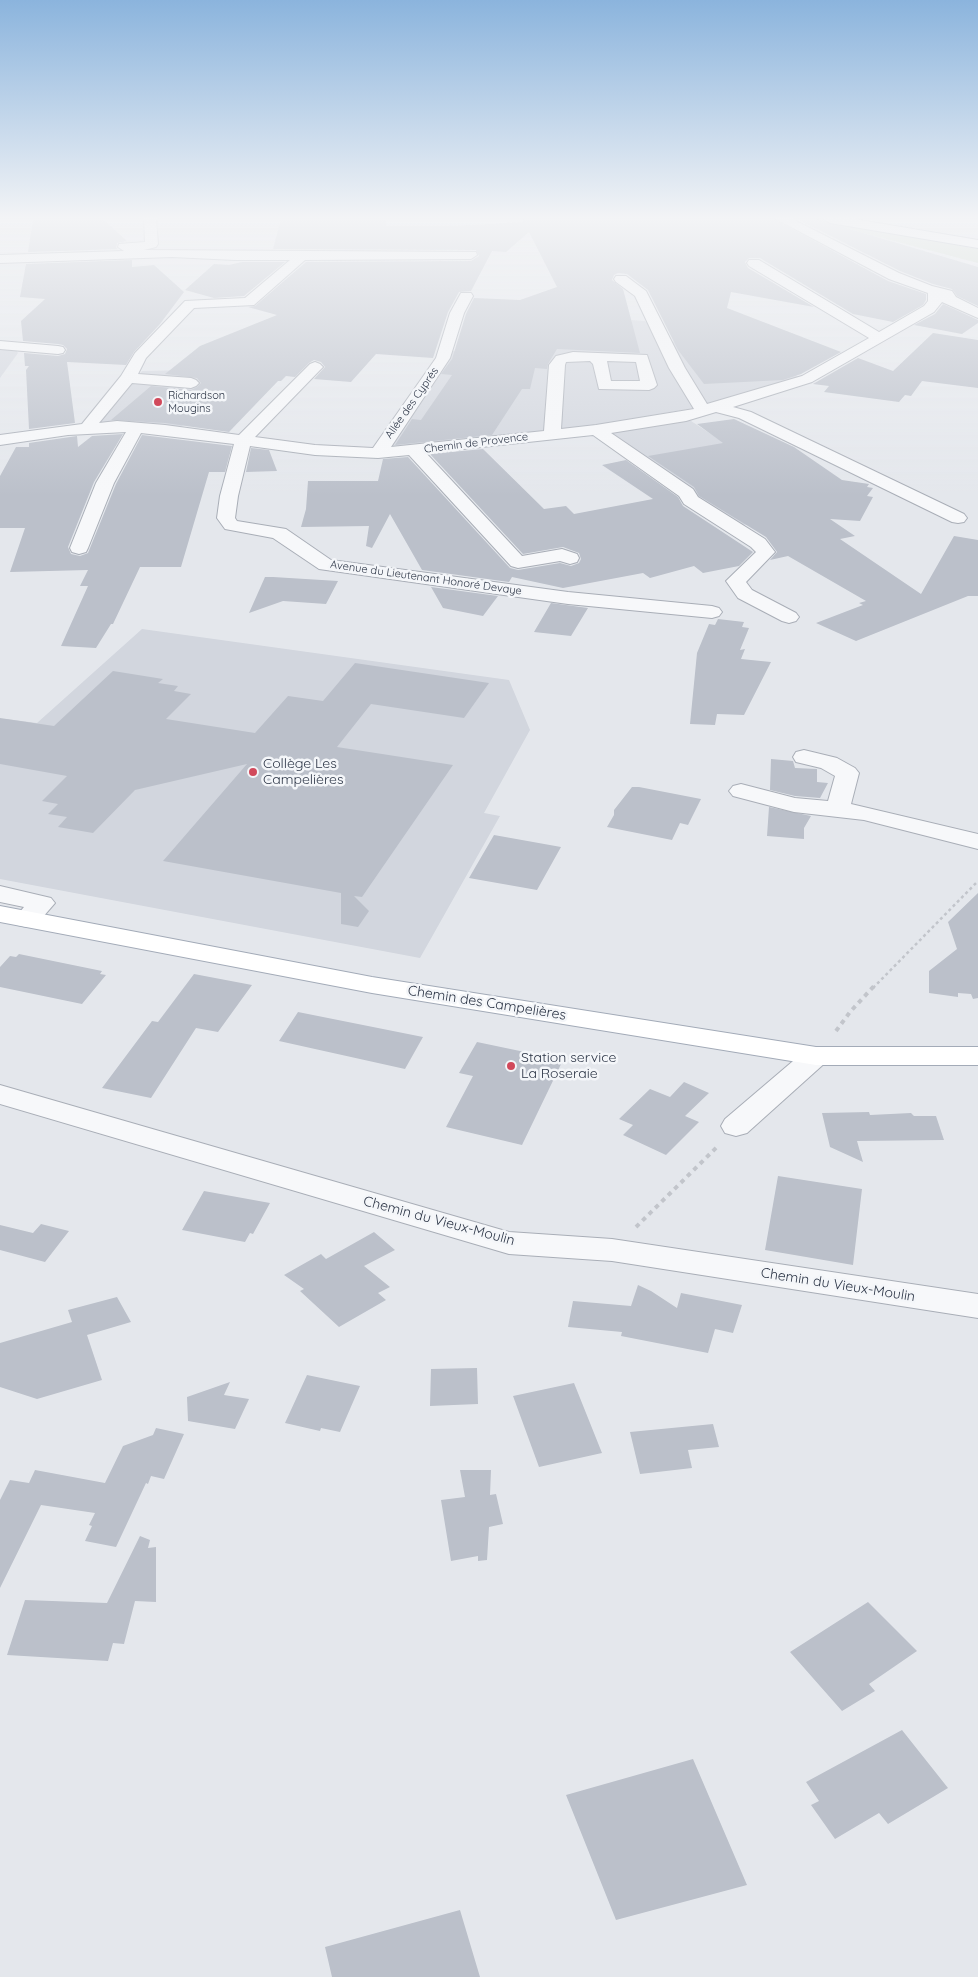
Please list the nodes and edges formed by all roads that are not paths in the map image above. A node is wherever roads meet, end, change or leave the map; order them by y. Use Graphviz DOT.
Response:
graph roads {
  1 [pos="183,311"];
  2 [pos="458,311"];
  3 [pos="649,311"];
  4 [pos="833,311"];
  5 [pos="912,311"];
  6 [pos="878,337"];
  7 [pos="0,344"];
  8 [pos="58,350"];
  9 [pos="594,356"];
  10 [pos="315,367"];
  11 [pos="128,378"];
  12 [pos="191,383"];
  13 [pos="709,409"];
  14 [pos="93,427"];
  15 [pos="136,428"];
  16 [pos="596,430"];
  17 [pos="552,434"];
  18 [pos="0,440"];
  19 [pos="243,440"];
  20 [pos="415,450"];
  21 [pos="378,453"];
  22 [pos="958,518"];
  23 [pos="79,548"];
  24 [pos="570,558"];
  25 [pos="712,612"];
  26 [pos="789,617"];
  27 [pos="804,757"];
  28 [pos="741,791"];
  29 [pos="838,809"];
  30 [pos="978,842"];
  31 [pos="0,894"];
  32 [pos="0,914"];
  33 [pos="27,919"];
  34 [pos="816,1056"];
  35 [pos="978,1056"];
  36 [pos="0,1094"];
  37 [pos="736,1126"];
  38 [pos="978,1306"];
  1 -- 11 [label="street"];
  2 -- 21 [label="street, Allée des Cyprés"];
  3 -- 13 [label="street"];
  4 -- 6 [label="street"];
  5 -- 6 [label="street, Chemin de Provence"];
  6 -- 13 [label="street, Chemin de Provence"];
  7 -- 8 [label="street"];
  9 -- 17 [label="street"];
  10 -- 19 [label="street"];
  11 -- 12 [label="street"];
  11 -- 14 [label="street"];
  13 -- 16 [label="street, Chemin de Provence"];
  13 -- 22 [label="street"];
  14 -- 15 [label="street, Chemin de Provence"];
  14 -- 18 [label="street, Chemin de Provence"];
  15 -- 19 [label="street, Chemin de Provence"];
  15 -- 23 [label="street"];
  16 -- 17 [label="street, Chemin de Provence"];
  16 -- 26 [label="street"];
  17 -- 20 [label="street, Chemin de Provence"];
  19 -- 21 [label="street, Chemin de Provence"];
  19 -- 25 [label="street, Avenue du Lieutenant Honoré Devaye"];
  20 -- 21 [label="street, Chemin de Provence"];
  20 -- 24 [label="street"];
  27 -- 29 [label="street"];
  28 -- 29 [label="street"];
  29 -- 30 [label="street"];
  31 -- 33 [label="street"];
  32 -- 33 [label="main road, Chemin des Campelières"];
  33 -- 34 [label="main road, Chemin des Campelières"];
  34 -- 35 [label="main road, Chemin des Campelières"];
  34 -- 37 [label="street"];
  36 -- 38 [label="street, Chemin du Vieux-Moulin"];
}
